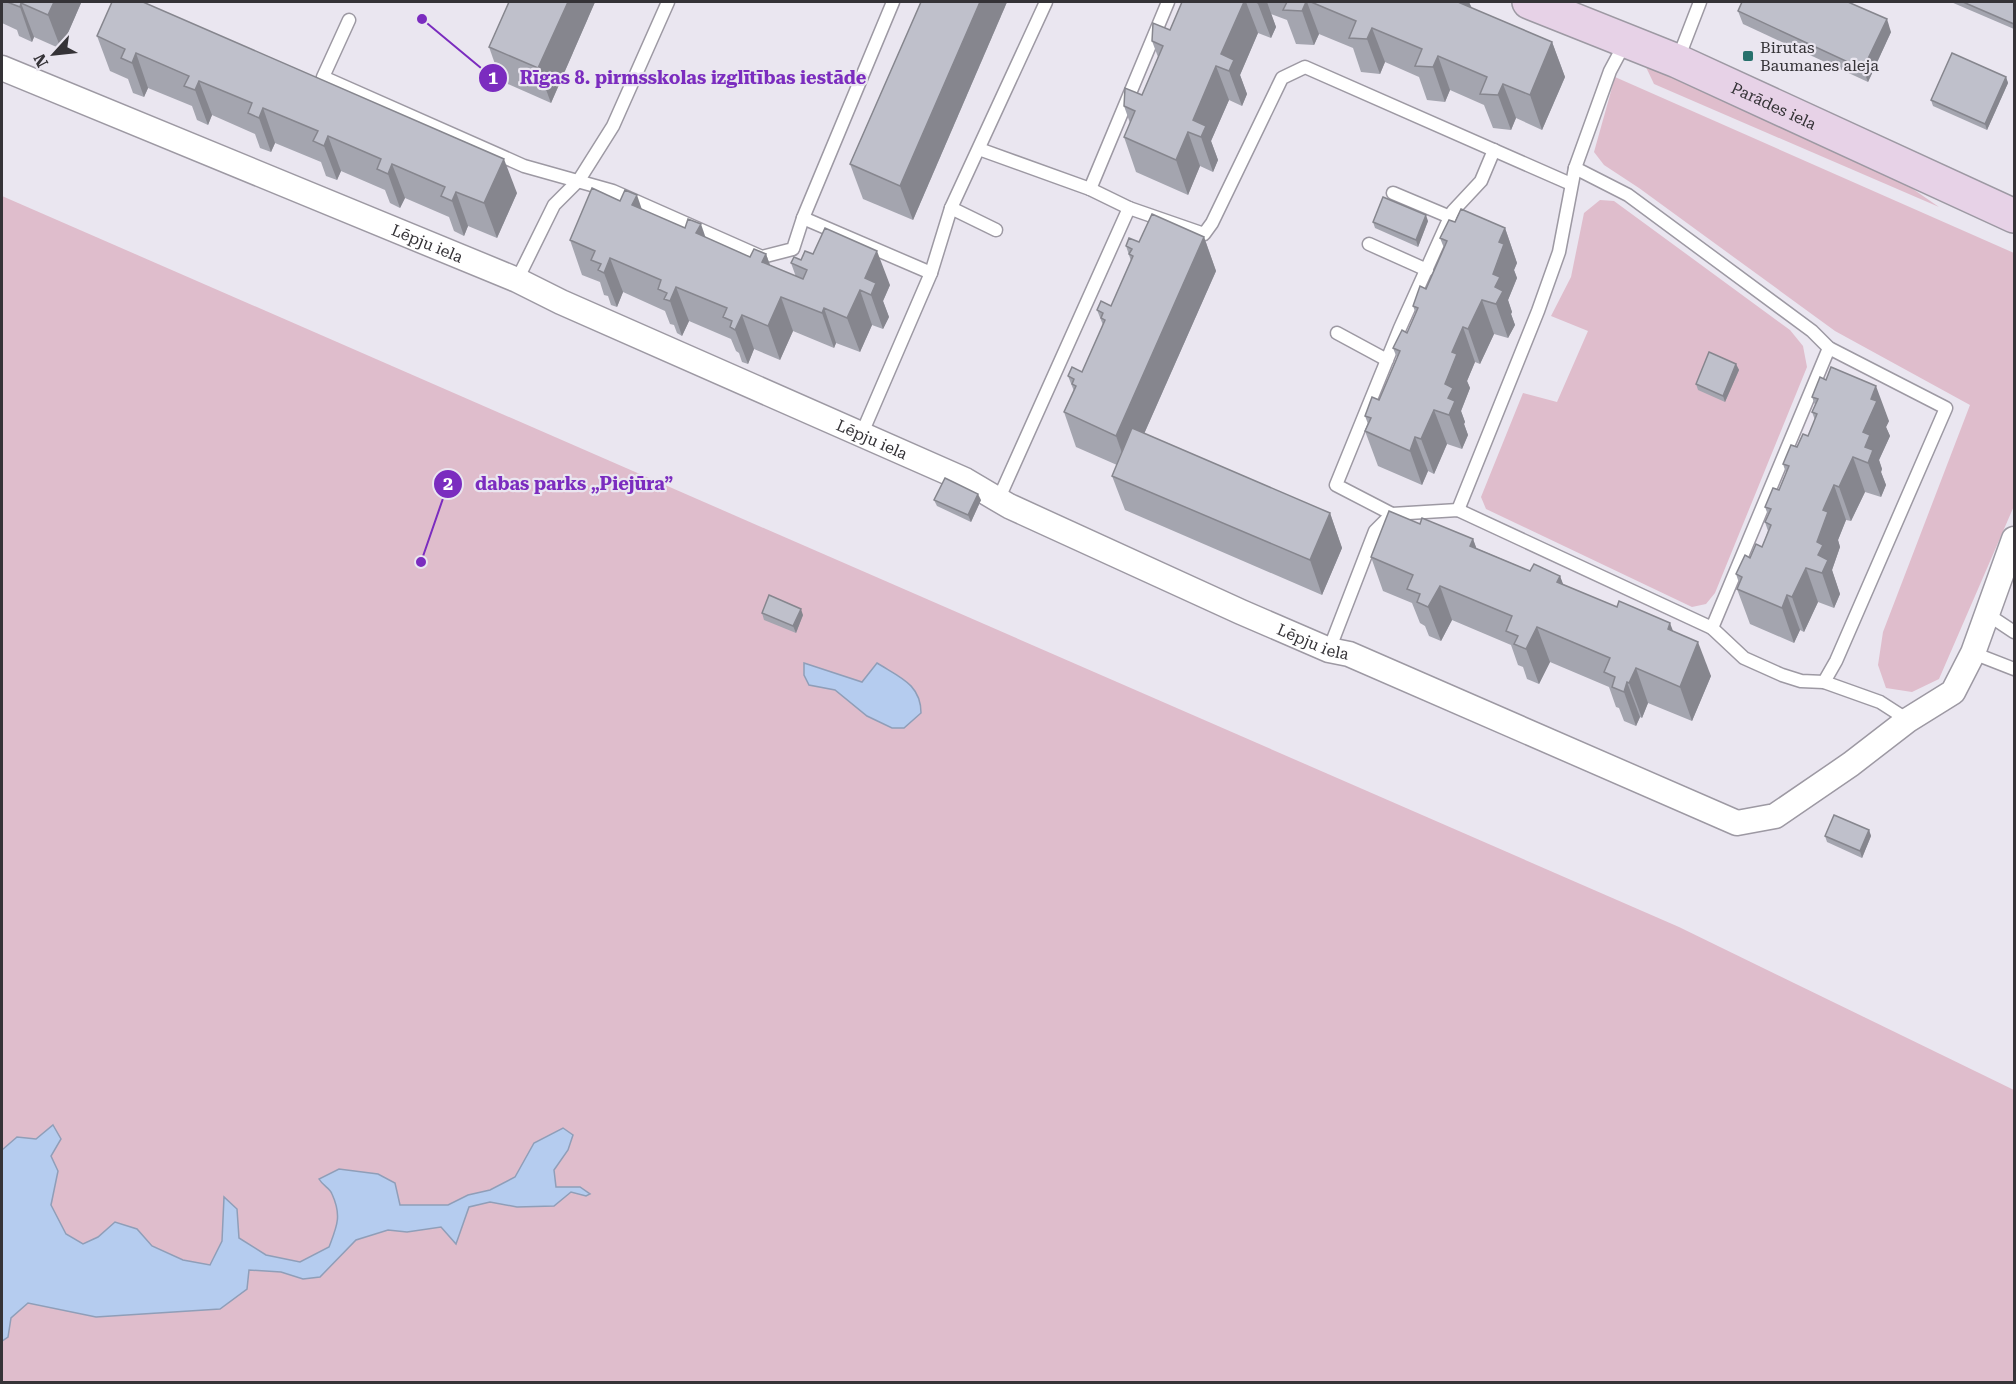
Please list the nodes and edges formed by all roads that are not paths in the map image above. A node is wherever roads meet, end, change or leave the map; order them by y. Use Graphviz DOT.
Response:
graph roads {
  1 [pos="668,2"];
  2 [pos="893,2"];
  3 [pos="1046,2"];
  4 [pos="1168,2"];
  5 [pos="1529,2"];
  6 [pos="1700,2"];
  7 [pos="349,20"];
  8 [pos="1627,41"];
  9 [pos="1677,61"];
  10 [pos="2,68"];
  11 [pos="979,149"];
  12 [pos="1494,150"];
  13 [pos="1575,168"];
  14 [pos="579,180"];
  15 [pos="1571,184"];
  16 [pos="1090,189"];
  17 [pos="1393,193"];
  18 [pos="951,208"];
  19 [pos="1129,208"];
  20 [pos="2014,216"];
  21 [pos="1450,217"];
  22 [pos="803,218"];
  23 [pos="996,230"];
  24 [pos="1369,243"];
  25 [pos="1426,270"];
  26 [pos="931,273"];
  27 [pos="517,280"];
  28 [pos="1337,333"];
  29 [pos="1829,348"];
  30 [pos="1387,360"];
  31 [pos="862,433"];
  32 [pos="999,498"];
  33 [pos="1458,510"];
  34 [pos="1392,514"];
  35 [pos="2012,551"];
  36 [pos="1988,614"];
  37 [pos="1712,628"];
  38 [pos="2014,632"];
  39 [pos="1329,650"];
  40 [pos="1973,653"];
  41 [pos="2014,669"];
  42 [pos="1824,682"];
  43 [pos="1908,720"];
  1 -- 14 [label="lane"];
  2 -- 22 [label="lane"];
  3 -- 11 [label="lane"];
  4 -- 16 [label="lane"];
  5 -- 8 [label="street, Parādes iela"];
  6 -- 9 [label="lane"];
  7 -- 14 [label="lane"];
  8 -- 9 [label="street, Parādes iela"];
  8 -- 13 [label="lane"];
  9 -- 20 [label="street, Parādes iela"];
  10 -- 27 [label="street, Lēpju iela"];
  11 -- 16 [label="lane"];
  11 -- 18 [label="lane"];
  12 -- 15 [label="lane"];
  12 -- 19 [label="lane"];
  12 -- 21 [label="lane"];
  13 -- 15 [label="lane"];
  13 -- 29 [label="lane"];
  14 -- 22 [label="lane"];
  14 -- 27 [label="lane"];
  15 -- 33 [label="lane"];
  16 -- 19 [label="lane"];
  17 -- 21 [label="lane"];
  18 -- 23 [label="lane"];
  18 -- 26 [label="lane"];
  19 -- 32 [label="lane"];
  21 -- 25 [label="lane"];
  22 -- 26 [label="lane"];
  24 -- 25 [label="lane"];
  25 -- 30 [label="lane"];
  26 -- 31 [label="lane"];
  27 -- 31 [label="street, Lēpju iela"];
  28 -- 30 [label="lane"];
  29 -- 37 [label="lane"];
  29 -- 42 [label="lane"];
  30 -- 34 [label="lane"];
  31 -- 32 [label="street, Lēpju iela"];
  32 -- 39 [label="street, Lēpju iela"];
  33 -- 34 [label="lane"];
  33 -- 37 [label="lane"];
  34 -- 39 [label="lane"];
  35 -- 36 [label="street"];
  36 -- 38 [label="lane"];
  36 -- 40 [label="street"];
  37 -- 42 [label="lane"];
  39 -- 43 [label="street, Lēpju iela"];
  40 -- 41 [label="lane"];
  40 -- 43 [label="street"];
  42 -- 43 [label="lane"];
}
